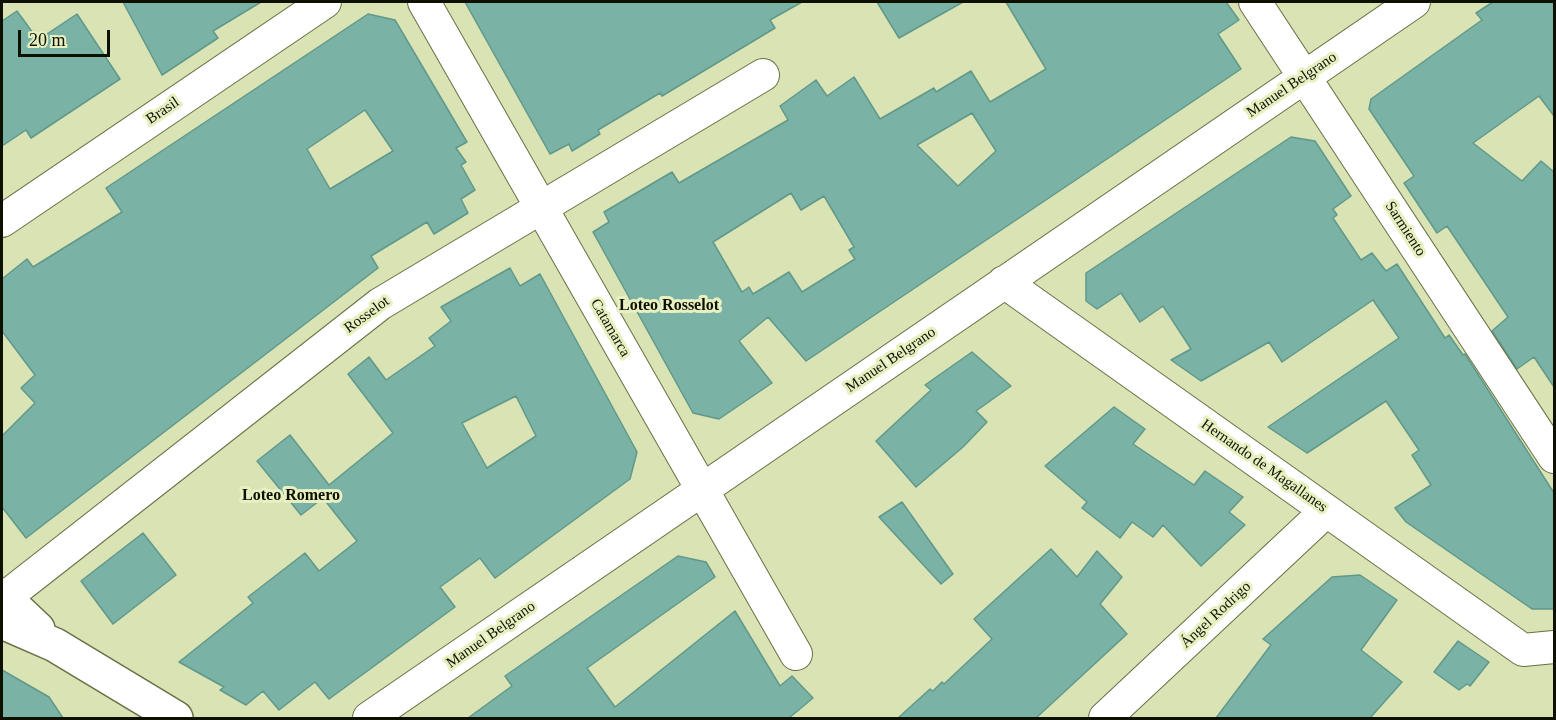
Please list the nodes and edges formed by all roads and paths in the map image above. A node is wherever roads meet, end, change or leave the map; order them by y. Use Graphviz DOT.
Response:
graph roads {
  1 [pos="325,2"];
  2 [pos="424,2"];
  3 [pos="1255,2"];
  4 [pos="1414,2"];
  5 [pos="763,75"];
  6 [pos="1305,76"];
  7 [pos="542,207"];
  8 [pos="2,220"];
  9 [pos="1004,282"];
  10 [pos="1554,457"];
  11 [pos="702,490"];
  12 [pos="1326,510"];
  13 [pos="2,603"];
  14 [pos="1554,647"];
  15 [pos="796,654"];
  16 [pos="176,718"];
  17 [pos="369,718"];
  18 [pos="1105,718"];
  1 -- 8 [label="street, Brasil"];
  2 -- 7 [label="street, Catamarca"];
  3 -- 6 [label="street, Sarmiento"];
  4 -- 6 [label="street, Manuel Belgrano"];
  5 -- 7 [label="street, Rosselot"];
  6 -- 9 [label="street, Manuel Belgrano"];
  6 -- 10 [label="street, Sarmiento"];
  7 -- 11 [label="street, Catamarca"];
  7 -- 13 [label="street, Rosselot"];
  9 -- 11 [label="street, Manuel Belgrano"];
  9 -- 12 [label="street, Hernando de Magallanes"];
  11 -- 15 [label="street, Catamarca"];
  11 -- 17 [label="street, Manuel Belgrano"];
  12 -- 14 [label="street, Hernando de Magallanes"];
  12 -- 18 [label="street, Ángel Rodrigo"];
  13 -- 16 [label="street"];
}
